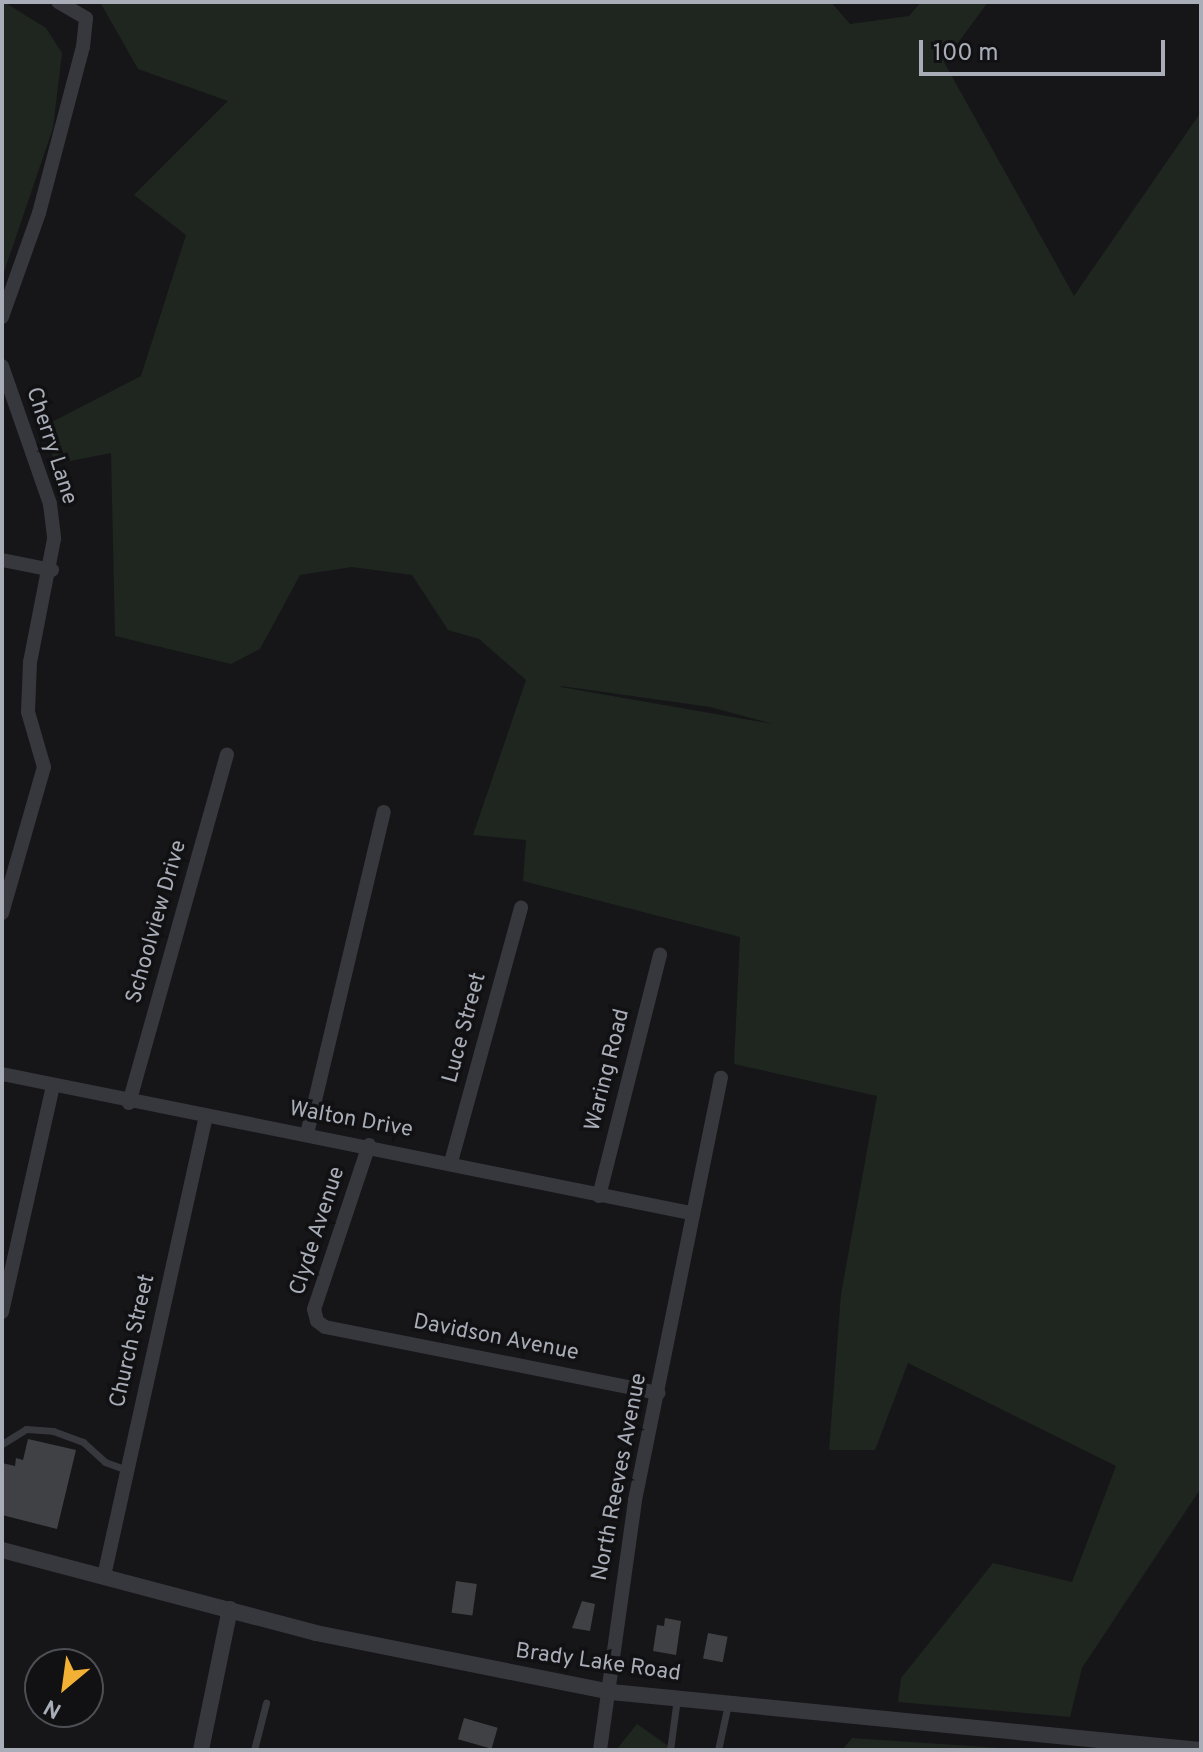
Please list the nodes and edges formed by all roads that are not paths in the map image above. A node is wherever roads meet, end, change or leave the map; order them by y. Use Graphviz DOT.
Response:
graph roads {
  1 [pos="58,2"];
  2 [pos="2,317"];
  3 [pos="2,366"];
  4 [pos="2,560"];
  5 [pos="52,570"];
  6 [pos="227,754"];
  7 [pos="384,812"];
  8 [pos="521,907"];
  9 [pos="2,913"];
  10 [pos="660,955"];
  11 [pos="2,1074"];
  12 [pos="721,1078"];
  13 [pos="53,1086"];
  14 [pos="129,1103"];
  15 [pos="206,1117"];
  16 [pos="307,1134"];
  17 [pos="369,1145"];
  18 [pos="451,1162"];
  19 [pos="599,1196"];
  20 [pos="691,1213"];
  21 [pos="2,1312"];
  22 [pos="325,1327"];
  23 [pos="659,1393"];
  24 [pos="2,1444"];
  25 [pos="127,1470"];
  26 [pos="2,1550"];
  27 [pos="104,1576"];
  28 [pos="230,1609"];
  29 [pos="611,1692"];
  30 [pos="677,1698"];
  31 [pos="729,1702"];
  32 [pos="266,1703"];
  33 [pos="201,1750"];
  34 [pos="254,1750"];
  35 [pos="600,1750"];
  36 [pos="670,1750"];
  37 [pos="718,1750"];
  38 [pos="1200,1750"];
  1 -- 2 [label="street"];
  3 -- 5 [label="street, Cherry Lane"];
  4 -- 5 [label="street"];
  5 -- 9 [label="street, Cherry Lane"];
  6 -- 14 [label="street, Schoolview Drive"];
  7 -- 16 [label="street"];
  8 -- 18 [label="street, Luce Street"];
  10 -- 19 [label="street, Waring Road"];
  11 -- 13 [label="street, Walton Drive"];
  12 -- 20 [label="street, North Reeves Avenue"];
  13 -- 14 [label="street, Walton Drive"];
  13 -- 21 [label="street"];
  14 -- 15 [label="street, Walton Drive"];
  15 -- 16 [label="street, Walton Drive"];
  15 -- 25 [label="street, Church Street"];
  16 -- 17 [label="street, Walton Drive"];
  17 -- 18 [label="street, Walton Drive"];
  17 -- 22 [label="street, Clyde Avenue"];
  18 -- 19 [label="street, Walton Drive"];
  19 -- 20 [label="street, Walton Drive"];
  20 -- 23 [label="street, North Reeves Avenue"];
  22 -- 23 [label="street, Davidson Avenue"];
  23 -- 29 [label="street, North Reeves Avenue"];
  24 -- 25 [label="lane"];
  25 -- 27 [label="street, Church Street"];
  26 -- 27 [label="street, Brady Lake Road"];
  27 -- 28 [label="street, Brady Lake Road"];
  28 -- 29 [label="street, Brady Lake Road"];
  28 -- 33 [label="street"];
  29 -- 30 [label="street, Brady Lake Road"];
  29 -- 35 [label="street, North Reeves Avenue"];
  30 -- 31 [label="street, Brady Lake Road"];
  30 -- 36 [label="lane"];
  31 -- 37 [label="lane"];
  31 -- 38 [label="street, Brady Lake Road"];
  32 -- 34 [label="lane"];
}
